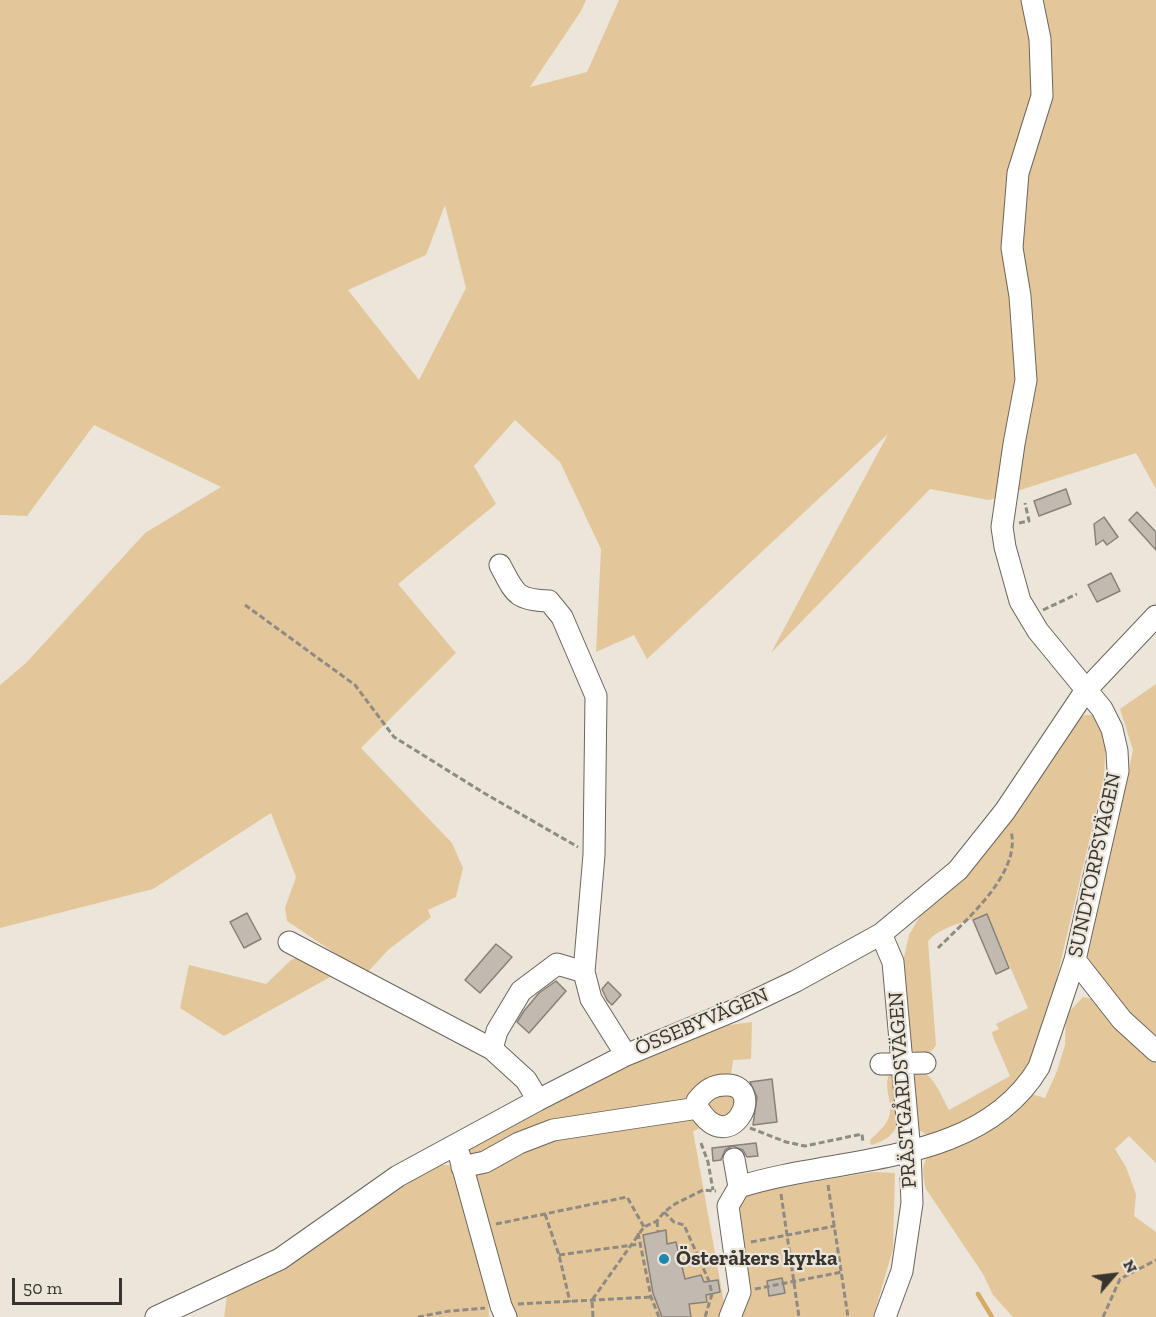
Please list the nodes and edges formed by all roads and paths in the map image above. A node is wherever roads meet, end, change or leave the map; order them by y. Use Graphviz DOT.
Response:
graph roads {
  1 [pos="1032,0"];
  2 [pos="500,565"];
  3 [pos="1077,594"];
  4 [pos="245,605"];
  5 [pos="1156,616"];
  6 [pos="1030,617"];
  7 [pos="1086,690"];
  8 [pos="1010,854"];
  9 [pos="594,855"];
  10 [pos="881,934"];
  11 [pos="289,942"];
  12 [pos="938,948"];
  13 [pos="1075,960"];
  14 [pos="584,972"];
  15 [pos="492,1049"];
  16 [pos="1156,1051"];
  17 [pos="626,1055"];
  18 [pos="926,1063"];
  19 [pos="881,1064"];
  20 [pos="902,1064"];
  21 [pos="538,1100"];
  22 [pos="698,1108"];
  23 [pos="862,1134"];
  24 [pos="732,1138"];
  25 [pos="701,1143"];
  26 [pos="457,1145"];
  27 [pos="910,1152"];
  28 [pos="462,1167"];
  29 [pos="825,1167"];
  30 [pos="779,1175"];
  31 [pos="737,1190"];
  32 [pos="713,1191"];
  33 [pos="664,1212"];
  34 [pos="546,1214"];
  35 [pos="657,1221"];
  36 [pos="489,1225"];
  37 [pos="835,1226"];
  38 [pos="644,1227"];
  39 [pos="658,1231"];
  40 [pos="638,1233"];
  41 [pos="787,1235"];
  42 [pos="640,1244"];
  43 [pos="630,1245"];
  44 [pos="734,1245"];
  45 [pos="559,1255"];
  46 [pos="1156,1260"];
  47 [pos="842,1272"];
  48 [pos="794,1280"];
  49 [pos="740,1292"];
  50 [pos="651,1297"];
  51 [pos="592,1300"];
  52 [pos="570,1302"];
  53 [pos="504,1312"];
  54 [pos="156,1317"];
  55 [pos="418,1317"];
  56 [pos="593,1317"];
  57 [pos="659,1317"];
  58 [pos="705,1317"];
  59 [pos="730,1317"];
  60 [pos="799,1317"];
  61 [pos="848,1317"];
  62 [pos="885,1317"];
  63 [pos="1103,1317"];
  1 -- 6 [label="street, SUNDTORPSVÄGEN"];
  2 -- 9 [label="street"];
  3 -- 6 [label="path"];
  4 -- 9 [label="path"];
  5 -- 7 [label="street, ÖSSEBYVÄGEN"];
  6 -- 7 [label="street, SUNDTORPSVÄGEN"];
  7 -- 10 [label="street, ÖSSEBYVÄGEN"];
  7 -- 13 [label="street, SUNDTORPSVÄGEN"];
  8 -- 12 [label="path"];
  9 -- 14 [label="street"];
  10 -- 17 [label="street, ÖSSEBYVÄGEN"];
  10 -- 20 [label="street, PRÄSTGÅRDSVÄGEN"];
  11 -- 15 [label="street"];
  13 -- 16 [label="street"];
  13 -- 27 [label="street, SUNDTORPSVÄGEN"];
  14 -- 15 [label="street"];
  14 -- 17 [label="street"];
  15 -- 21 [label="street"];
  17 -- 21 [label="street, ÖSSEBYVÄGEN"];
  18 -- 20 [label="street"];
  19 -- 20 [label="street"];
  20 -- 27 [label="street, PRÄSTGÅRDSVÄGEN"];
  21 -- 26 [label="street, ÖSSEBYVÄGEN"];
  22 -- 24 [label="street"];
  22 -- 24 [label="street"];
  22 -- 28 [label="street"];
  23 -- 24 [label="path"];
  24 -- 31 [label="street"];
  25 -- 32 [label="path"];
  26 -- 28 [label="street"];
  26 -- 54 [label="street, ÖSSEBYVÄGEN"];
  27 -- 29 [label="street, SUNDTORPSVÄGEN"];
  27 -- 62 [label="street, PRÄSTGÅRDSVÄGEN"];
  28 -- 53 [label="street"];
  29 -- 30 [label="street, SUNDTORPSVÄGEN"];
  29 -- 37 [label="path"];
  30 -- 31 [label="street, SUNDTORPSVÄGEN"];
  30 -- 41 [label="path"];
  31 -- 32 [label="path"];
  31 -- 44 [label="street"];
  32 -- 33 [label="path"];
  33 -- 35 [label="path"];
  33 -- 58 [label="path"];
  34 -- 36 [label="path"];
  34 -- 38 [label="path"];
  34 -- 45 [label="path"];
  35 -- 38 [label="path"];
  35 -- 39 [label="path"];
  37 -- 41 [label="path"];
  37 -- 47 [label="path"];
  38 -- 40 [label="path"];
  40 -- 42 [label="path"];
  40 -- 43 [label="path"];
  41 -- 44 [label="path"];
  41 -- 48 [label="path"];
  42 -- 43 [label="path"];
  42 -- 50 [label="path"];
  43 -- 45 [label="path"];
  43 -- 51 [label="path"];
  44 -- 49 [label="street"];
  45 -- 52 [label="path"];
  46 -- 63 [label="path"];
  47 -- 48 [label="path"];
  47 -- 61 [label="path"];
  48 -- 49 [label="path"];
  48 -- 60 [label="path"];
  49 -- 59 [label="street"];
  50 -- 51 [label="path"];
  50 -- 57 [label="path"];
  51 -- 52 [label="path"];
  51 -- 56 [label="path"];
  52 -- 53 [label="path"];
  53 -- 55 [label="path"];
}
